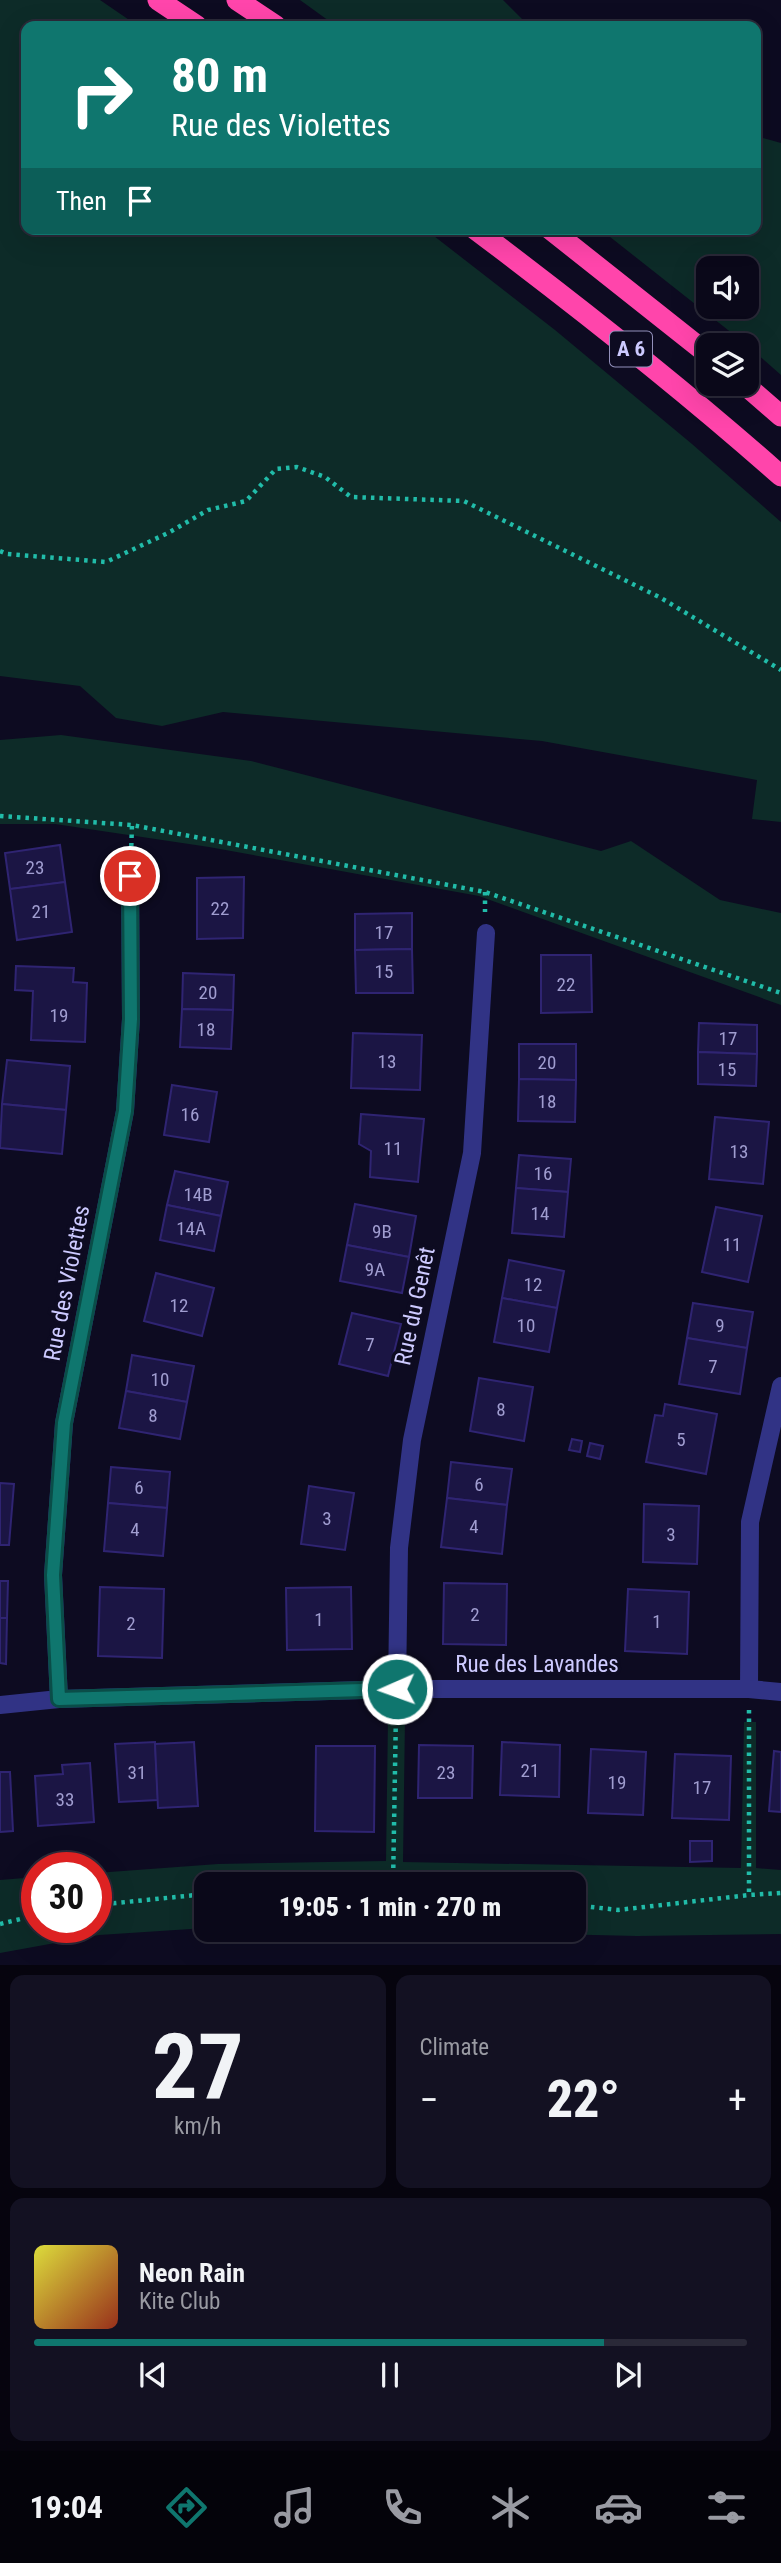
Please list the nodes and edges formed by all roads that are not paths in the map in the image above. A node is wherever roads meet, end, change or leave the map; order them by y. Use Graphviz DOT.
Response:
graph roads {
  1 [pos="158,0"];
  2 [pos="236,0"];
  3 [pos="190,21"];
  4 [pos="268,21"];
  5 [pos="483,235"];
  6 [pos="558,235"];
  7 [pos="696,345"];
  8 [pos="758,396"];
  9 [pos="781,416"];
  10 [pos="781,476"];
  11 [pos="130,876"];
  12 [pos="486,933"];
  13 [pos="781,1386"];
  14 [pos="397,1689"];
  15 [pos="749,1689"];
  16 [pos="781,1692"];
  17 [pos="59,1699"];
  18 [pos="0,1705"];
  1 -- 3 [label="highway"];
  2 -- 4 [label="highway"];
  5 -- 10 [label="highway, A 6"];
  6 -- 7 [label="highway, A 6"];
  8 -- 9 [label="highway"];
  11 -- 17 [label="street, Rue des Violettes"];
  12 -- 14 [label="street, Rue du Genêt"];
  13 -- 15 [label="street"];
  14 -- 15 [label="street, Rue des Lavandes"];
  14 -- 17 [label="street, Rue des Lavandes"];
  15 -- 16 [label="street, Rue des Lavandes"];
  17 -- 18 [label="street, Rue des Lavandes"];
}
